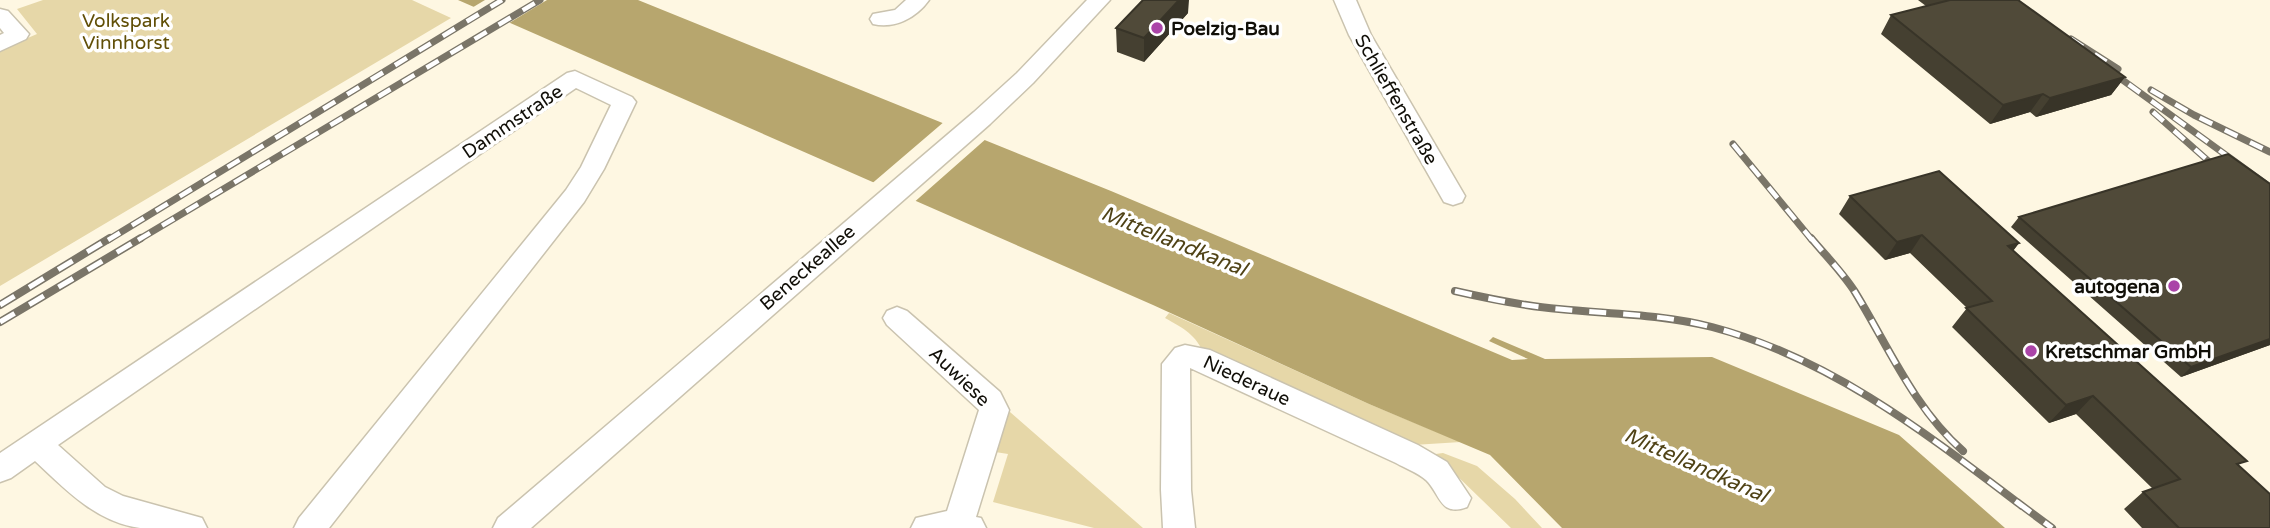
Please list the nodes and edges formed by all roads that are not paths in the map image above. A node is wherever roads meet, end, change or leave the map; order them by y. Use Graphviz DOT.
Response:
graph roads {
  1 [pos="918,0"];
  2 [pos="1099,0"];
  3 [pos="1345,0"];
  4 [pos="0,16"];
  5 [pos="881,19"];
  6 [pos="0,44"];
  7 [pos="1453,195"];
  8 [pos="875,209"];
  9 [pos="897,318"];
  10 [pos="37,445"];
  11 [pos="0,470"];
  12 [pos="1456,498"];
  13 [pos="964,526"];
  14 [pos="191,528"];
  15 [pos="310,528"];
  16 [pos="509,528"];
  17 [pos="927,528"];
  18 [pos="1179,528"];
  1 -- 5 [label="street"];
  2 -- 8 [label="street, Beneckeallee"];
  3 -- 7 [label="street, Schlieffenstraße"];
  4 -- 6 [label="street"];
  8 -- 16 [label="street, Beneckeallee"];
  9 -- 13 [label="street, Auwiese"];
  10 -- 11 [label="street, Dammstraße"];
  10 -- 14 [label="street"];
  10 -- 15 [label="street, Dammstraße"];
  12 -- 18 [label="street, Niederaue"];
  13 -- 17 [label="street, Auwiese"];
}
